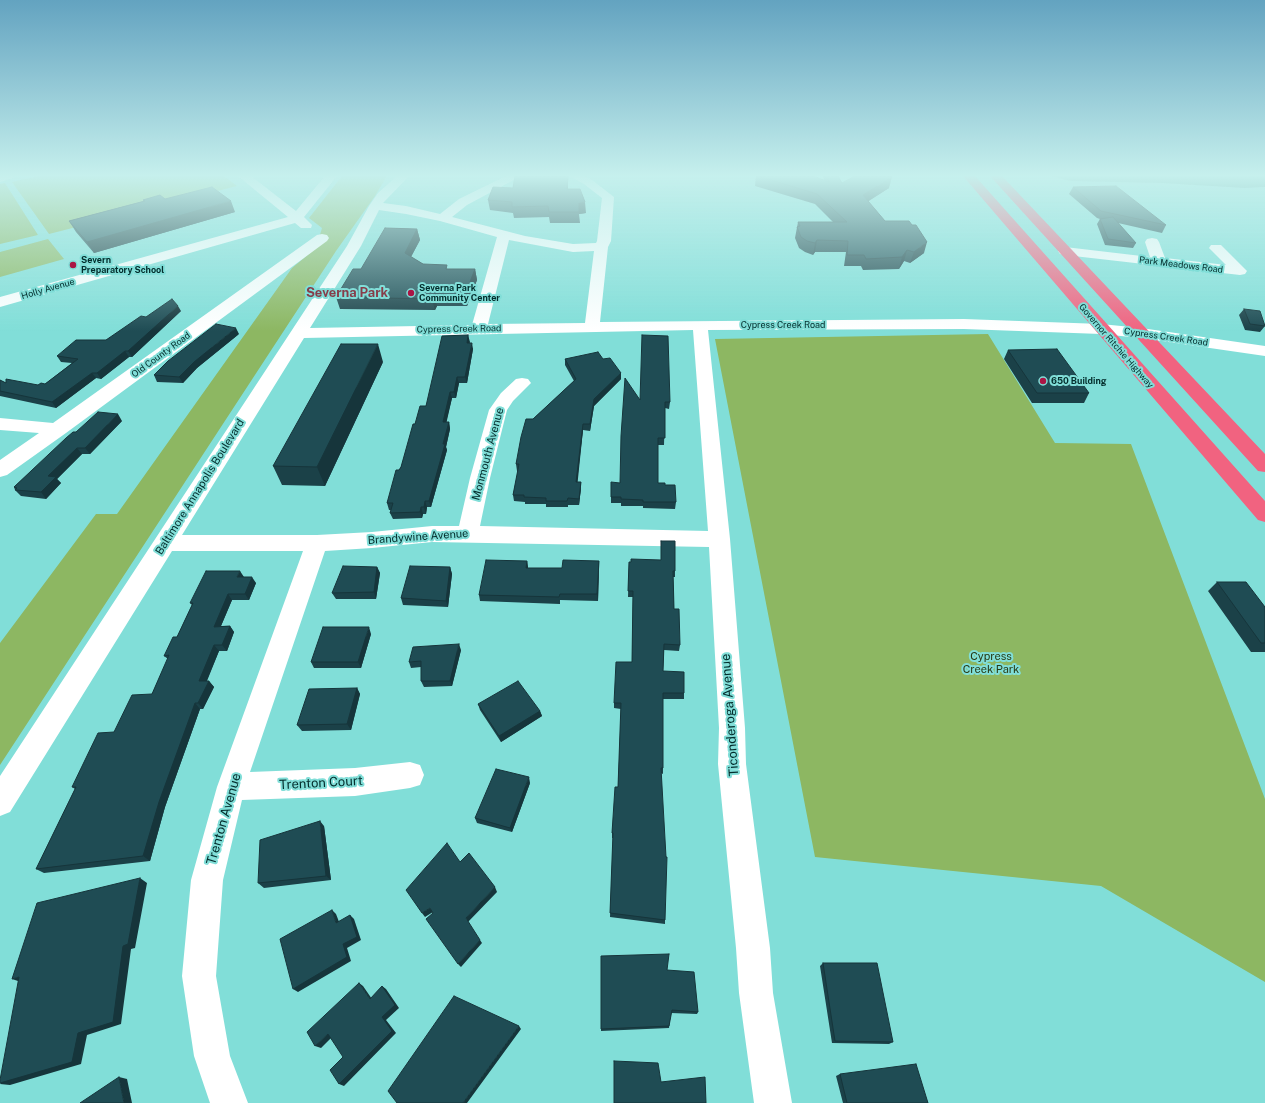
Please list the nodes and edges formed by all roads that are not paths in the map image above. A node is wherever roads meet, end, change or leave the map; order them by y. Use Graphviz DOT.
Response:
graph roads {
  1 [pos="264,227"];
  2 [pos="312,227"];
  3 [pos="353,227"];
  4 [pos="479,227"];
  5 [pos="605,227"];
  6 [pos="1013,227"];
  7 [pos="1043,227"];
  8 [pos="504,234"];
  9 [pos="1152,242"];
  10 [pos="337,243"];
  11 [pos="602,247"];
  12 [pos="1216,248"];
  13 [pos="1065,251"];
  14 [pos="1159,262"];
  15 [pos="0,302"];
  16 [pos="700,325"];
  17 [pos="592,327"];
  18 [pos="479,329"];
  19 [pos="1101,329"];
  20 [pos="298,333"];
  21 [pos="1141,333"];
  22 [pos="1265,351"];
  23 [pos="522,383"];
  24 [pos="0,424"];
  25 [pos="59,429"];
  26 [pos="1265,466"];
  27 [pos="0,470"];
  28 [pos="1265,515"];
  29 [pos="468,534"];
  30 [pos="719,539"];
  31 [pos="165,543"];
  32 [pos="317,543"];
  33 [pos="410,776"];
  34 [pos="232,787"];
  35 [pos="0,802"];
  36 [pos="229,1103"];
  37 [pos="773,1103"];
  1 -- 15 [label="street, Holly Avenue"];
  2 -- 10 [label="street"];
  3 -- 10 [label="street, Baltimore Annapolis Boulevard"];
  4 -- 8 [label="street"];
  5 -- 11 [label="street"];
  6 -- 19 [label="highway, Governor Ritchie Highway"];
  7 -- 13 [label="highway"];
  8 -- 11 [label="street"];
  8 -- 18 [label="street"];
  9 -- 14 [label="street"];
  10 -- 20 [label="street, Baltimore Annapolis Boulevard"];
  10 -- 25 [label="street, Old County Road"];
  11 -- 17 [label="street"];
  12 -- 14 [label="street, Park Meadows Road"];
  13 -- 14 [label="street, Park Meadows Road"];
  13 -- 21 [label="highway"];
  16 -- 17 [label="street, Cypress Creek Road"];
  16 -- 19 [label="street, Cypress Creek Road"];
  16 -- 30 [label="street, Ticonderoga Avenue"];
  17 -- 18 [label="street, Cypress Creek Road"];
  18 -- 20 [label="street, Cypress Creek Road"];
  19 -- 21 [label="street, Cypress Creek Road"];
  19 -- 28 [label="highway, Governor Ritchie Highway"];
  20 -- 31 [label="street, Baltimore Annapolis Boulevard"];
  21 -- 22 [label="street, Cypress Creek Road"];
  21 -- 26 [label="highway"];
  23 -- 29 [label="street, Monmouth Avenue"];
  24 -- 25 [label="street"];
  25 -- 27 [label="street, Old County Road"];
  29 -- 30 [label="street, Brandywine Avenue"];
  29 -- 32 [label="street, Brandywine Avenue"];
  30 -- 37 [label="street, Ticonderoga Avenue"];
  31 -- 32 [label="street, Brandywine Avenue"];
  31 -- 35 [label="street, Baltimore Annapolis Boulevard"];
  32 -- 34 [label="street, Trenton Avenue"];
  33 -- 34 [label="street, Trenton Court"];
  34 -- 36 [label="street, Trenton Avenue"];
}
